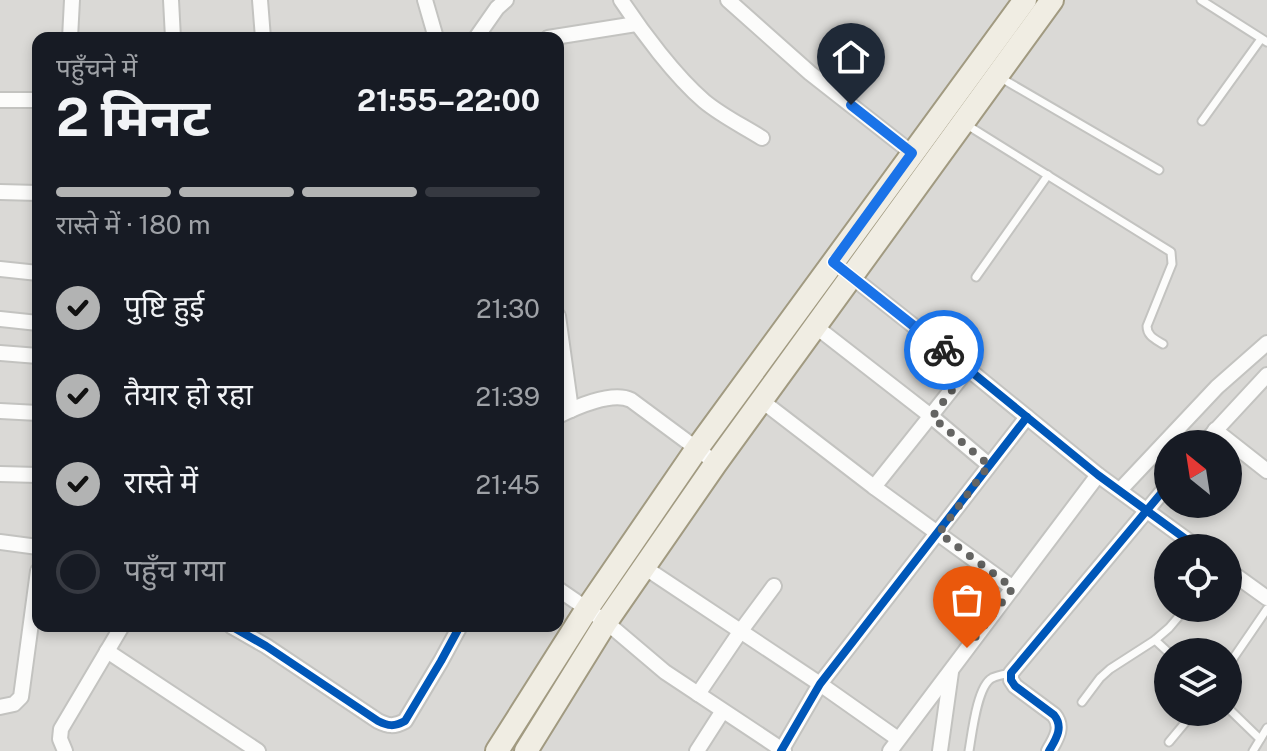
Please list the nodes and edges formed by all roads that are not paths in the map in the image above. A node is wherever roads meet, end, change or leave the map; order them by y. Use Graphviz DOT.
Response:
graph roads {
  1 [pos="72,0"];
  2 [pos="171,0"];
  3 [pos="260,0"];
  4 [pos="425,0"];
  5 [pos="506,0"];
  6 [pos="621,0"];
  7 [pos="728,0"];
  8 [pos="1025,0"];
  9 [pos="1052,0"];
  10 [pos="1201,0"];
  11 [pos="636,24"];
  12 [pos="70,32"];
  13 [pos="173,32"];
  14 [pos="263,32"];
  15 [pos="434,32"];
  16 [pos="480,32"];
  17 [pos="564,35"];
  18 [pos="1264,40"];
  19 [pos="987,70"];
  20 [pos="0,100"];
  21 [pos="32,100"];
  22 [pos="1202,121"];
  23 [pos="963,123"];
  24 [pos="762,138"];
  25 [pos="912,153"];
  26 [pos="1159,170"];
  27 [pos="1048,175"];
  28 [pos="0,192"];
  29 [pos="32,193"];
  30 [pos="0,269"];
  31 [pos="842,269"];
  32 [pos="32,272"];
  33 [pos="976,277"];
  34 [pos="0,319"];
  35 [pos="32,322"];
  36 [pos="815,326"];
  37 [pos="1267,343"];
  38 [pos="1163,344"];
  39 [pos="0,353"];
  40 [pos="32,356"];
  41 [pos="968,369"];
  42 [pos="1267,375"];
  43 [pos="762,401"];
  44 [pos="0,411"];
  45 [pos="32,413"];
  46 [pos="564,413"];
  47 [pos="932,417"];
  48 [pos="1027,417"];
  49 [pos="1215,430"];
  50 [pos="696,450"];
  51 [pos="1242,451"];
  52 [pos="716,463"];
  53 [pos="989,465"];
  54 [pos="1267,471"];
  55 [pos="0,474"];
  56 [pos="32,475"];
  57 [pos="1098,475"];
  58 [pos="874,487"];
  59 [pos="1154,491"];
  60 [pos="1133,500"];
  61 [pos="939,533"];
  62 [pos="1179,534"];
  63 [pos="0,542"];
  64 [pos="32,546"];
  65 [pos="644,567"];
  66 [pos="1242,580"];
  67 [pos="774,586"];
  68 [pos="1013,588"];
  69 [pos="564,593"];
  70 [pos="1267,598"];
  71 [pos="587,609"];
  72 [pos="1267,609"];
  73 [pos="32,615"];
  74 [pos="606,622"];
  75 [pos="1172,622"];
  76 [pos="118,632"];
  77 [pos="242,632"];
  78 [pos="457,632"];
  79 [pos="740,632"];
  80 [pos="1157,638"];
  81 [pos="1154,641"];
  82 [pos="1242,646"];
  83 [pos="107,651"];
  84 [pos="952,668"];
  85 [pos="1011,673"];
  86 [pos="820,684"];
  87 [pos="698,694"];
  88 [pos="1082,702"];
  89 [pos="0,707"];
  90 [pos="722,712"];
  91 [pos="1242,722"];
  92 [pos="1182,726"];
  93 [pos="1267,728"];
  94 [pos="1260,739"];
  95 [pos="1169,742"];
  96 [pos="894,745"];
  97 [pos="65,751"];
  98 [pos="258,751"];
  99 [pos="497,751"];
  100 [pos="526,751"];
  101 [pos="697,751"];
  102 [pos="782,751"];
  103 [pos="940,751"];
  104 [pos="969,751"];
  105 [pos="1049,751"];
  106 [pos="1253,751"];
  1 -- 12 [label="street"];
  2 -- 13 [label="street"];
  3 -- 14 [label="street"];
  4 -- 15 [label="street"];
  5 -- 16 [label="street"];
  6 -- 11 [label="street"];
  7 -- 25 [label="street"];
  8 -- 19 [label="main road"];
  9 -- 19 [label="main road"];
  10 -- 18 [label="lane"];
  11 -- 17 [label="street"];
  11 -- 24 [label="street"];
  18 -- 22 [label="lane"];
  19 -- 23 [label="main road"];
  19 -- 25 [label="main road"];
  19 -- 26 [label="lane"];
  20 -- 21 [label="street"];
  23 -- 27 [label="lane"];
  23 -- 31 [label="main road"];
  25 -- 31 [label="main road"];
  27 -- 33 [label="lane"];
  27 -- 38 [label="lane"];
  28 -- 29 [label="street"];
  30 -- 32 [label="street"];
  31 -- 36 [label="main road"];
  31 -- 41 [label="street"];
  31 -- 50 [label="main road"];
  34 -- 35 [label="street"];
  36 -- 43 [label="main road"];
  36 -- 47 [label="street"];
  37 -- 60 [label="street"];
  39 -- 40 [label="street"];
  41 -- 47 [label="street"];
  41 -- 48 [label="street"];
  42 -- 49 [label="street"];
  43 -- 52 [label="main road"];
  43 -- 58 [label="street"];
  44 -- 45 [label="street"];
  46 -- 50 [label="street"];
  47 -- 53 [label="street"];
  47 -- 58 [label="street"];
  48 -- 53 [label="street"];
  48 -- 57 [label="street"];
  50 -- 52 [label="street"];
  50 -- 71 [label="main road"];
  51 -- 54 [label="street"];
  52 -- 65 [label="main road"];
  53 -- 61 [label="street"];
  55 -- 56 [label="street"];
  57 -- 60 [label="street"];
  57 -- 68 [label="street"];
  58 -- 61 [label="street"];
  59 -- 60 [label="street"];
  60 -- 62 [label="street"];
  60 -- 85 [label="street"];
  61 -- 68 [label="street"];
  61 -- 86 [label="street"];
  63 -- 64 [label="street"];
  65 -- 74 [label="main road"];
  65 -- 79 [label="street"];
  66 -- 70 [label="street"];
  67 -- 79 [label="street"];
  68 -- 84 [label="street"];
  69 -- 71 [label="street"];
  71 -- 74 [label="street"];
  71 -- 99 [label="main road"];
  72 -- 82 [label="lane"];
  73 -- 89 [label="street"];
  74 -- 87 [label="street"];
  74 -- 100 [label="main road"];
  75 -- 80 [label="lane"];
  76 -- 83 [label="street"];
  77 -- 78 [label="street"];
  79 -- 86 [label="street"];
  79 -- 87 [label="street"];
  81 -- 88 [label="lane"];
  83 -- 97 [label="street"];
  83 -- 98 [label="street"];
  84 -- 96 [label="street"];
  84 -- 103 [label="street"];
  85 -- 104 [label="lane"];
  85 -- 105 [label="street"];
  86 -- 96 [label="street"];
  86 -- 102 [label="street"];
  87 -- 90 [label="street"];
  90 -- 101 [label="street"];
  90 -- 102 [label="street"];
  91 -- 94 [label="lane"];
  92 -- 95 [label="lane"];
  93 -- 94 [label="lane"];
  94 -- 106 [label="lane"];
}
